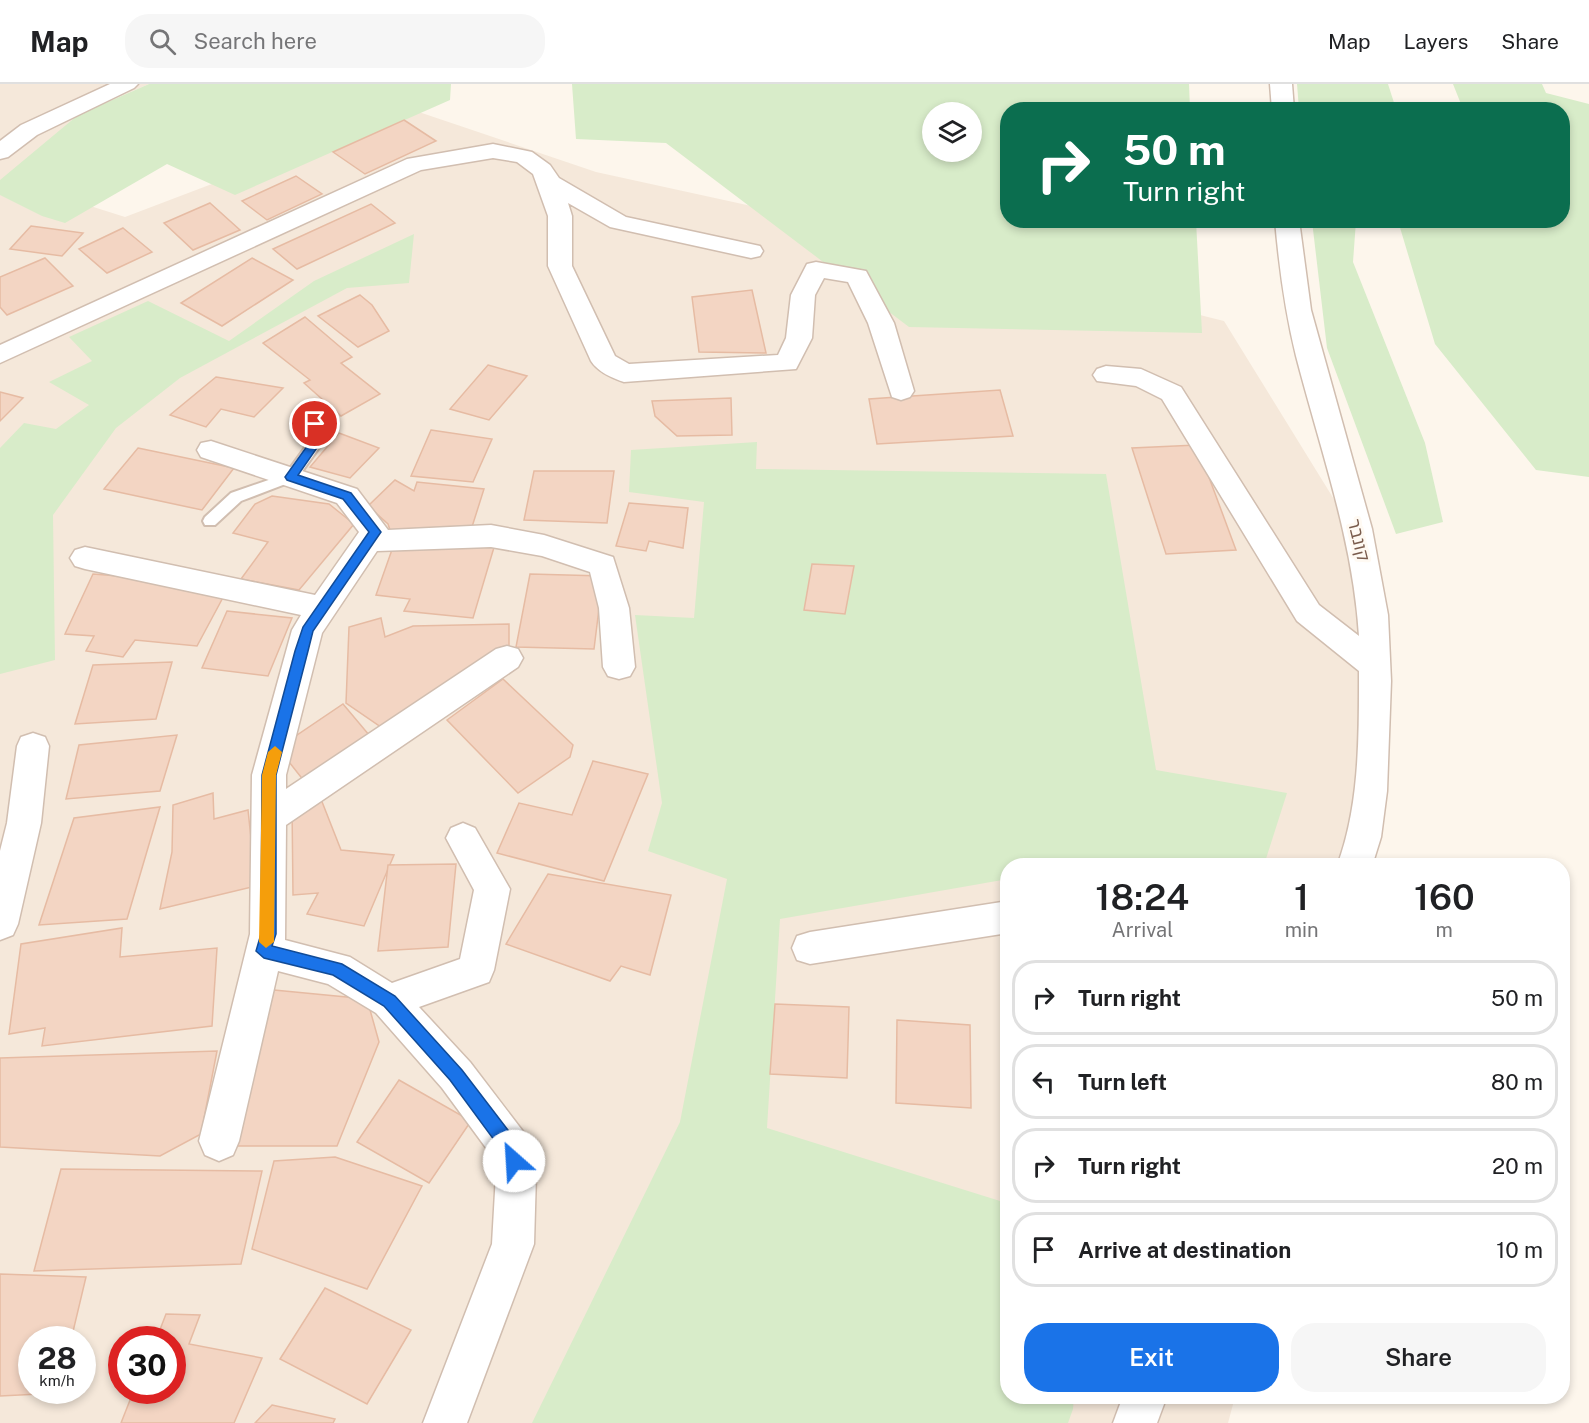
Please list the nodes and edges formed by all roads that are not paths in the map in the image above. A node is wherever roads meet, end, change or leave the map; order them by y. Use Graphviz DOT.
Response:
graph roads {
  1 [pos="127,84"];
  2 [pos="1281,84"];
  3 [pos="1282,102"];
  4 [pos="0,152"];
  5 [pos="550,183"];
  6 [pos="1288,228"];
  7 [pos="751,250"];
  8 [pos="0,355"];
  9 [pos="1106,375"];
  10 [pos="901,391"];
  11 [pos="314,406"];
  12 [pos="211,450"];
  13 [pos="291,477"];
  14 [pos="210,521"];
  15 [pos="369,541"];
  16 [pos="85,558"];
  17 [pos="323,608"];
  18 [pos="507,658"];
  19 [pos="1374,665"];
  20 [pos="619,667"];
  21 [pos="33,746"];
  22 [pos="268,819"];
  23 [pos="463,838"];
  24 [pos="1358,858"];
  25 [pos="1000,918"];
  26 [pos="0,924"];
  27 [pos="810,948"];
  28 [pos="264,951"];
  29 [pos="389,1001"];
  30 [pos="219,1141"];
  31 [pos="1142,1404"];
  32 [pos="446,1423"];
  33 [pos="1135,1423"];
  1 -- 4 [label="street"];
  2 -- 3 [label="street"];
  5 -- 7 [label="street"];
  5 -- 8 [label="street"];
  5 -- 10 [label="street"];
  6 -- 19 [label="street, קונבר"];
  9 -- 19 [label="street"];
  11 -- 13 [label="lane"];
  12 -- 13 [label="street"];
  13 -- 14 [label="lane"];
  13 -- 15 [label="street"];
  15 -- 17 [label="street"];
  15 -- 20 [label="street"];
  16 -- 17 [label="street"];
  17 -- 22 [label="street"];
  18 -- 22 [label="street"];
  19 -- 24 [label="street, קונבר"];
  21 -- 26 [label="street"];
  22 -- 28 [label="street"];
  23 -- 29 [label="street"];
  25 -- 27 [label="street"];
  28 -- 29 [label="street"];
  28 -- 30 [label="street"];
  29 -- 32 [label="street"];
  31 -- 33 [label="street"];
}
